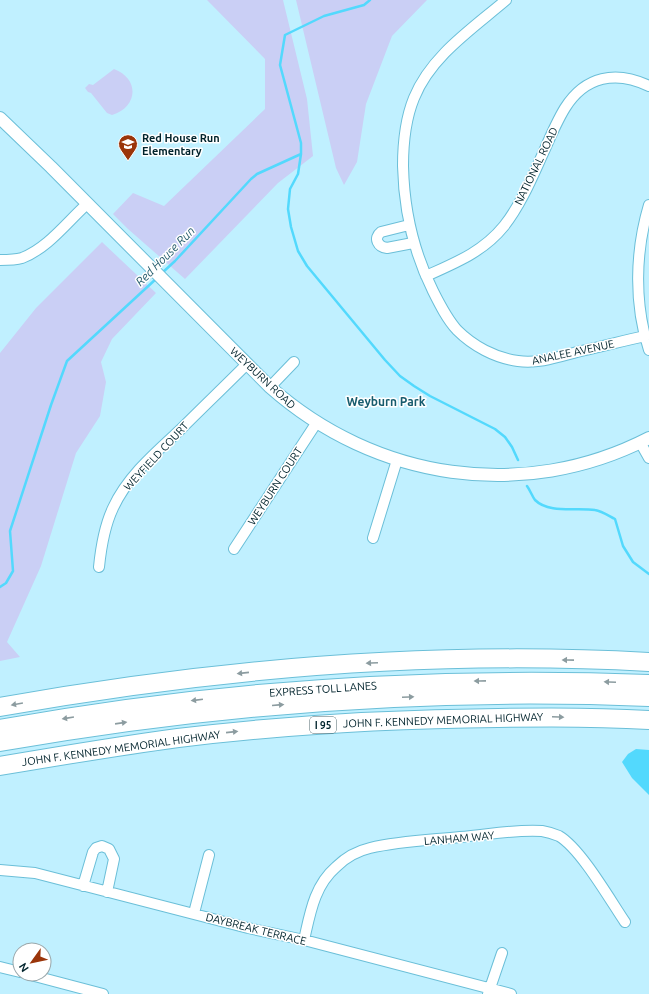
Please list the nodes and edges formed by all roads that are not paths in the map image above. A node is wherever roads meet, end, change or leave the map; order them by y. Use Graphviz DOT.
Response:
graph roads {
  1 [pos="506,0"];
  2 [pos="649,86"];
  3 [pos="0,118"];
  4 [pos="87,204"];
  5 [pos="649,205"];
  6 [pos="409,225"];
  7 [pos="413,243"];
  8 [pos="0,260"];
  9 [pos="426,276"];
  10 [pos="644,291"];
  11 [pos="645,336"];
  12 [pos="649,350"];
  13 [pos="294,362"];
  14 [pos="247,364"];
  15 [pos="270,387"];
  16 [pos="316,422"];
  17 [pos="644,440"];
  18 [pos="649,458"];
  19 [pos="397,460"];
  20 [pos="373,538"];
  21 [pos="234,549"];
  22 [pos="99,567"];
  23 [pos="649,662"];
  24 [pos="649,684"];
  25 [pos="649,697"];
  26 [pos="0,707"];
  27 [pos="649,720"];
  28 [pos="0,729"];
  29 [pos="0,742"];
  30 [pos="0,766"];
  31 [pos="209,855"];
  32 [pos="0,870"];
  33 [pos="83,886"];
  34 [pos="107,892"];
  35 [pos="194,913"];
  36 [pos="625,922"];
  37 [pos="304,940"];
  38 [pos="502,953"];
  39 [pos="0,967"];
  40 [pos="12,970"];
  41 [pos="52,981"];
  42 [pos="489,991"];
  43 [pos="99,994"];
  44 [pos="511,994"];
  1 -- 6 [label="street, ANALEE AVENUE"];
  2 -- 9 [label="street, NATIONAL ROAD"];
  3 -- 4 [label="street, WEYBURN ROAD"];
  4 -- 8 [label="street"];
  4 -- 14 [label="street, WEYBURN ROAD"];
  5 -- 10 [label="street"];
  6 -- 7 [label="street, ANALEE AVENUE"];
  6 -- 7 [label="street"];
  7 -- 9 [label="street, ANALEE AVENUE"];
  9 -- 11 [label="street, ANALEE AVENUE"];
  10 -- 11 [label="street"];
  11 -- 12 [label="street"];
  13 -- 15 [label="street"];
  14 -- 15 [label="street, WEYBURN ROAD"];
  14 -- 22 [label="street, WEYFIELD COURT"];
  15 -- 16 [label="street, WEYBURN ROAD"];
  16 -- 19 [label="street, WEYBURN ROAD"];
  16 -- 21 [label="street, WEYBURN COURT"];
  17 -- 18 [label="street"];
  17 -- 19 [label="street, WEYBURN ROAD"];
  19 -- 20 [label="street"];
  23 -- 26 [label="highway, one-way"];
  24 -- 28 [label="highway, EXPRESS TOLL LANES, one-way"];
  29 -- 25 [label="highway, EXPRESS TOLL LANES, one-way"];
  30 -- 27 [label="highway, JOHN F. KENNEDY MEMORIAL HIGHWAY / I 95, one-way"];
  31 -- 35 [label="street"];
  32 -- 33 [label="street, DAYBREAK TERRACE"];
  33 -- 34 [label="street, DAYBREAK TERRACE"];
  33 -- 34 [label="street"];
  34 -- 35 [label="street, DAYBREAK TERRACE"];
  35 -- 37 [label="street, DAYBREAK TERRACE"];
  36 -- 37 [label="street, LANHAM WAY"];
  37 -- 42 [label="street, DAYBREAK TERRACE"];
  38 -- 42 [label="street"];
  39 -- 40 [label="street"];
  41 -- 43 [label="street"];
  42 -- 44 [label="street, DAYBREAK TERRACE"];
}
